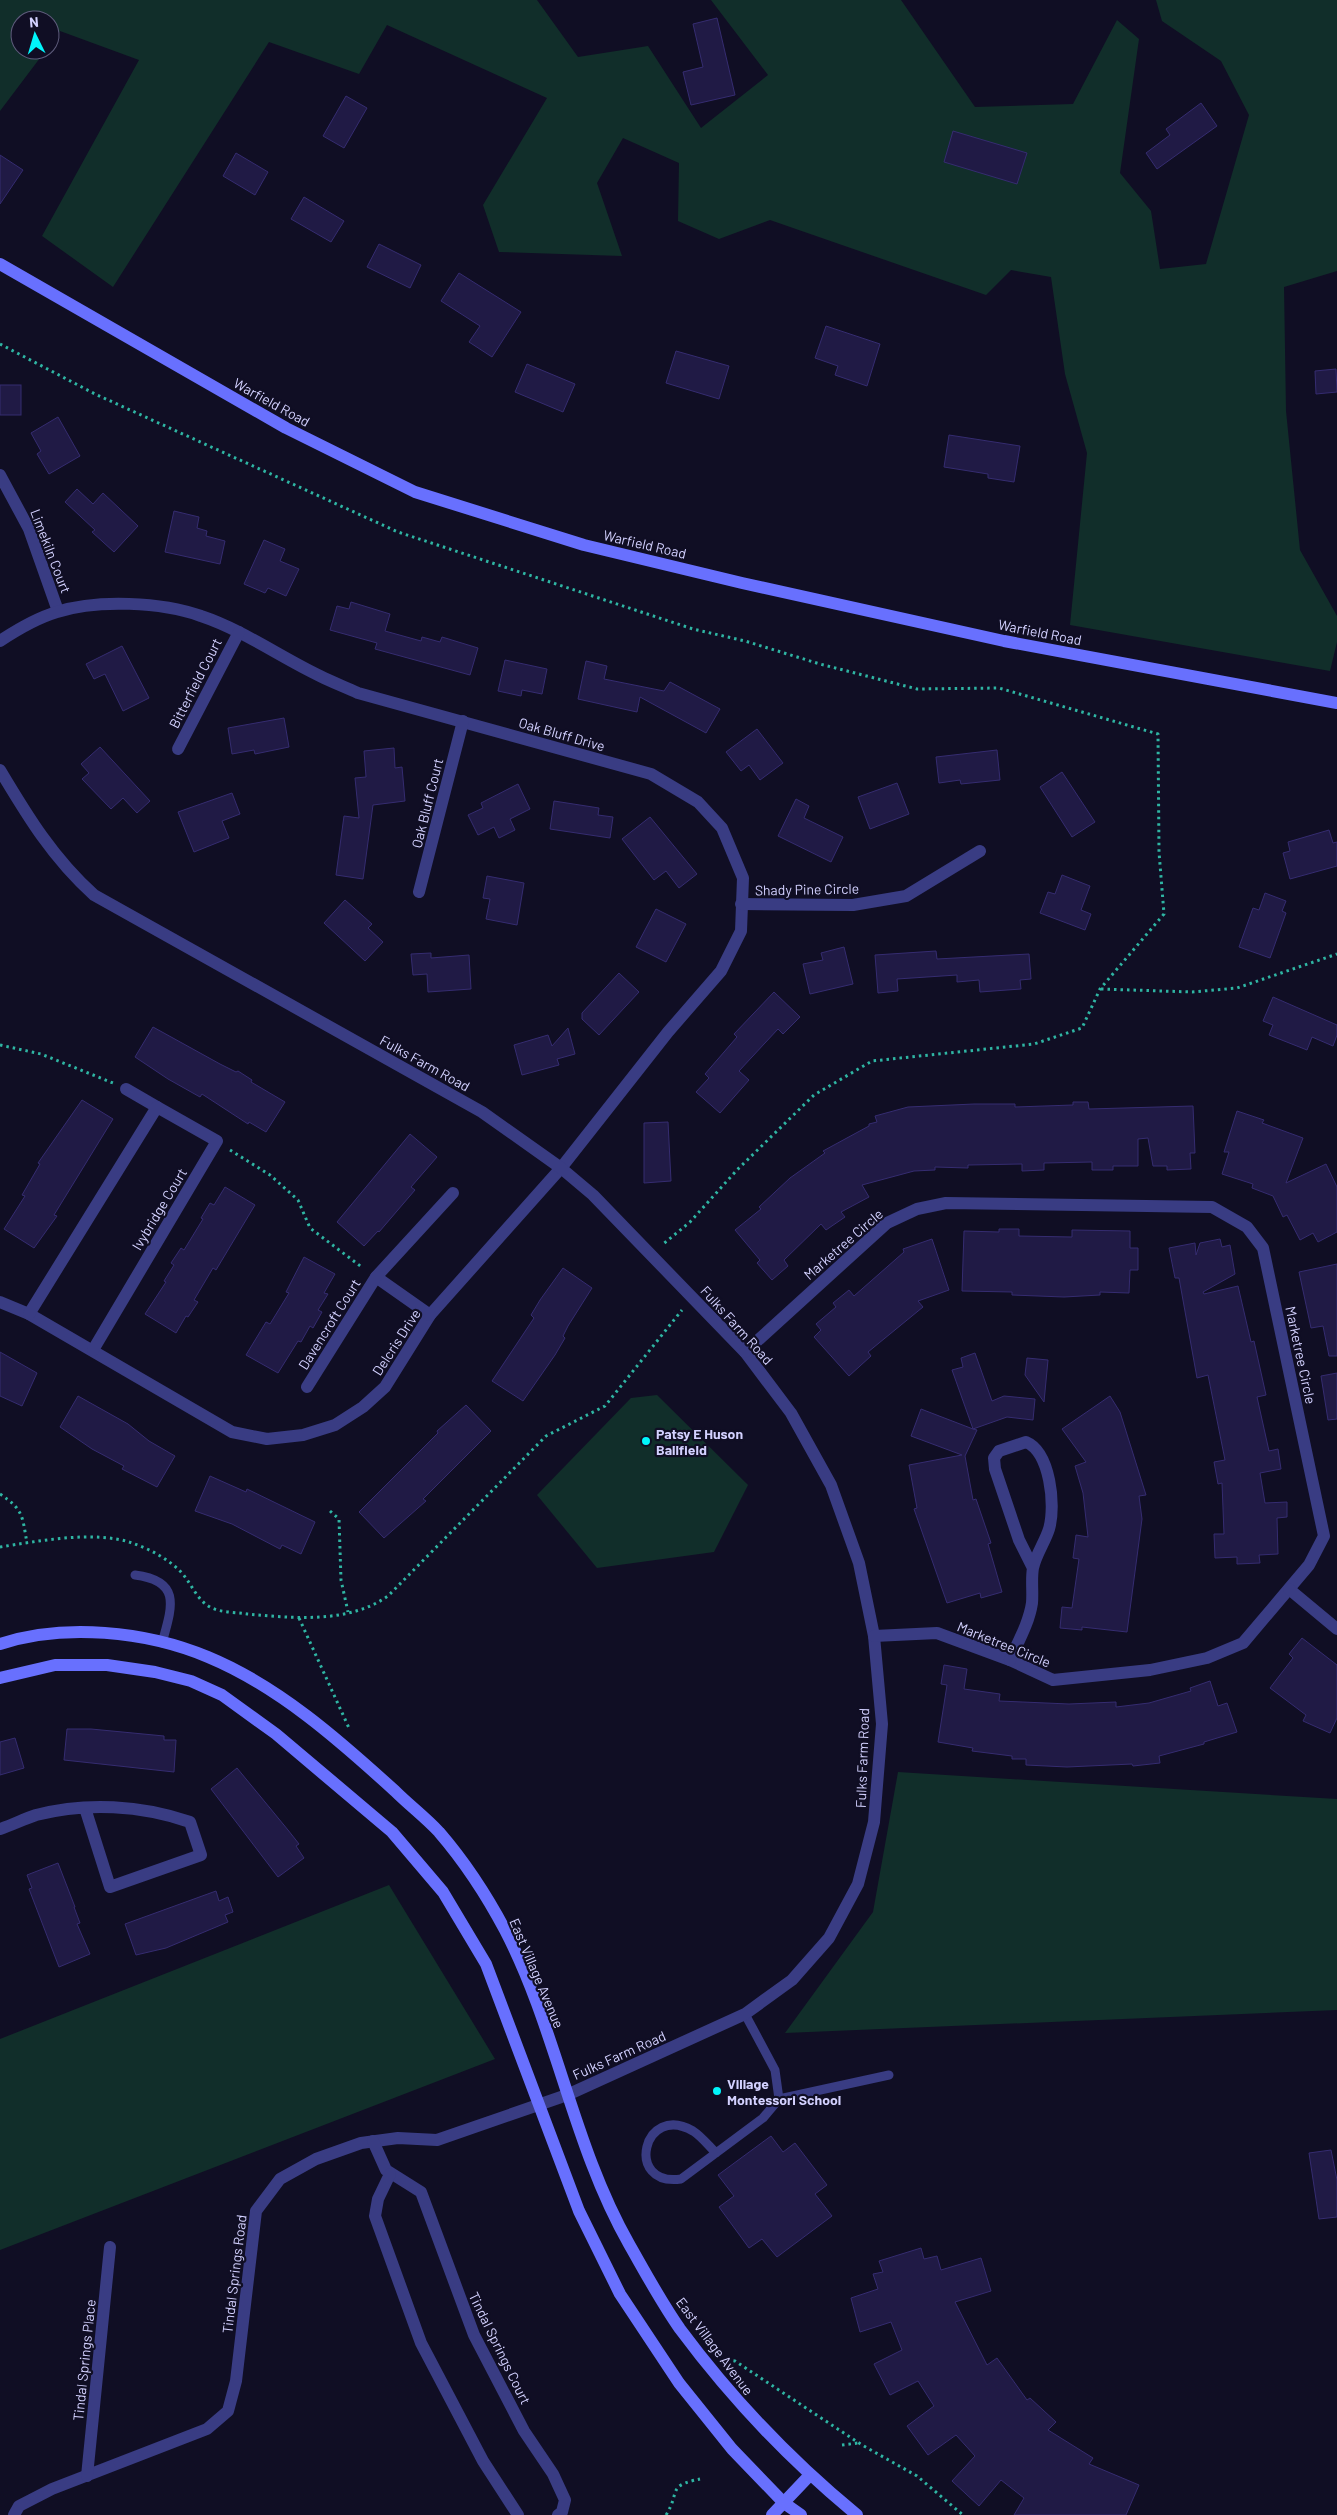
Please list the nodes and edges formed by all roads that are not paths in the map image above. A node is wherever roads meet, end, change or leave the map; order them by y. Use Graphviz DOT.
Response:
graph roads {
  1 [pos="0,264"];
  2 [pos="0,475"];
  3 [pos="58,611"];
  4 [pos="239,632"];
  5 [pos="0,641"];
  6 [pos="1337,702"];
  7 [pos="463,721"];
  8 [pos="178,749"];
  9 [pos="0,770"];
  10 [pos="980,851"];
  11 [pos="419,892"];
  12 [pos="741,904"];
  13 [pos="126,1089"];
  14 [pos="157,1107"];
  15 [pos="561,1168"];
  16 [pos="453,1193"];
  17 [pos="376,1277"];
  18 [pos="0,1302"];
  19 [pos="30,1314"];
  20 [pos="430,1316"];
  21 [pos="93,1350"];
  22 [pos="744,1352"];
  23 [pos="307,1387"];
  24 [pos="1033,1568"];
  25 [pos="135,1575"];
  26 [pos="1289,1589"];
  27 [pos="1337,1630"];
  28 [pos="874,1636"];
  29 [pos="162,1643"];
  30 [pos="0,1644"];
  31 [pos="1010,1660"];
  32 [pos="0,1678"];
  33 [pos="85,1808"];
  34 [pos="0,1830"];
  35 [pos="746,2014"];
  36 [pos="888,2075"];
  37 [pos="567,2095"];
  38 [pos="780,2099"];
  39 [pos="540,2105"];
  40 [pos="373,2141"];
  41 [pos="716,2153"];
  42 [pos="390,2174"];
  43 [pos="110,2247"];
  44 [pos="88,2476"];
  45 [pos="809,2476"];
  46 [pos="784,2503"];
  47 [pos="14,2515"];
  48 [pos="518,2515"];
  49 [pos="558,2515"];
  50 [pos="772,2515"];
  51 [pos="801,2515"];
  52 [pos="857,2515"];
  1 -- 6 [label="street, Warfield Road"];
  2 -- 3 [label="street, Limekiln Court"];
  3 -- 4 [label="street, Oak Bluff Drive"];
  3 -- 5 [label="street, Oak Bluff Drive"];
  4 -- 7 [label="street, Oak Bluff Drive"];
  4 -- 8 [label="street, Bitterfield Court"];
  7 -- 11 [label="street, Oak Bluff Court"];
  7 -- 12 [label="street, Oak Bluff Drive"];
  9 -- 15 [label="street, Fulks Farm Road"];
  10 -- 12 [label="street, Shady Pine Circle"];
  12 -- 15 [label="street, Oak Bluff Drive"];
  13 -- 14 [label="street"];
  14 -- 19 [label="street"];
  14 -- 21 [label="street, Ivybridge Court"];
  15 -- 20 [label="street, Delcris Drive"];
  15 -- 22 [label="street, Fulks Farm Road"];
  16 -- 17 [label="street, Davencroft Court"];
  17 -- 20 [label="street, Davencroft Court"];
  17 -- 23 [label="street, Davencroft Court"];
  18 -- 19 [label="street, Delcris Drive"];
  19 -- 21 [label="street, Delcris Drive"];
  20 -- 21 [label="street, Delcris Drive"];
  22 -- 26 [label="street, Marketree Circle"];
  22 -- 28 [label="street, Fulks Farm Road"];
  24 -- 24 [label="street"];
  24 -- 31 [label="street"];
  25 -- 29 [label="lane"];
  26 -- 27 [label="street"];
  26 -- 31 [label="street, Marketree Circle"];
  28 -- 31 [label="street, Marketree Circle"];
  28 -- 35 [label="street, Fulks Farm Road"];
  29 -- 30 [label="street, East Village Avenue"];
  29 -- 37 [label="street, East Village Avenue"];
  32 -- 39 [label="street"];
  33 -- 33 [label="street"];
  33 -- 34 [label="street"];
  35 -- 37 [label="street, Fulks Farm Road"];
  35 -- 38 [label="lane"];
  36 -- 38 [label="lane"];
  37 -- 39 [label="street, Tindal Springs Road"];
  37 -- 45 [label="street, East Village Avenue"];
  38 -- 41 [label="lane"];
  39 -- 40 [label="street, Tindal Springs Road"];
  39 -- 46 [label="street"];
  40 -- 42 [label="street"];
  40 -- 44 [label="street, Tindal Springs Road"];
  41 -- 41 [label="lane"];
  42 -- 48 [label="street"];
  42 -- 49 [label="street, Tindal Springs Court"];
  43 -- 44 [label="street, Tindal Springs Place"];
  44 -- 47 [label="street, Tindal Springs Road"];
  45 -- 46 [label="street"];
  45 -- 52 [label="street, East Village Avenue"];
  46 -- 50 [label="street"];
  46 -- 51 [label="street"];
}
